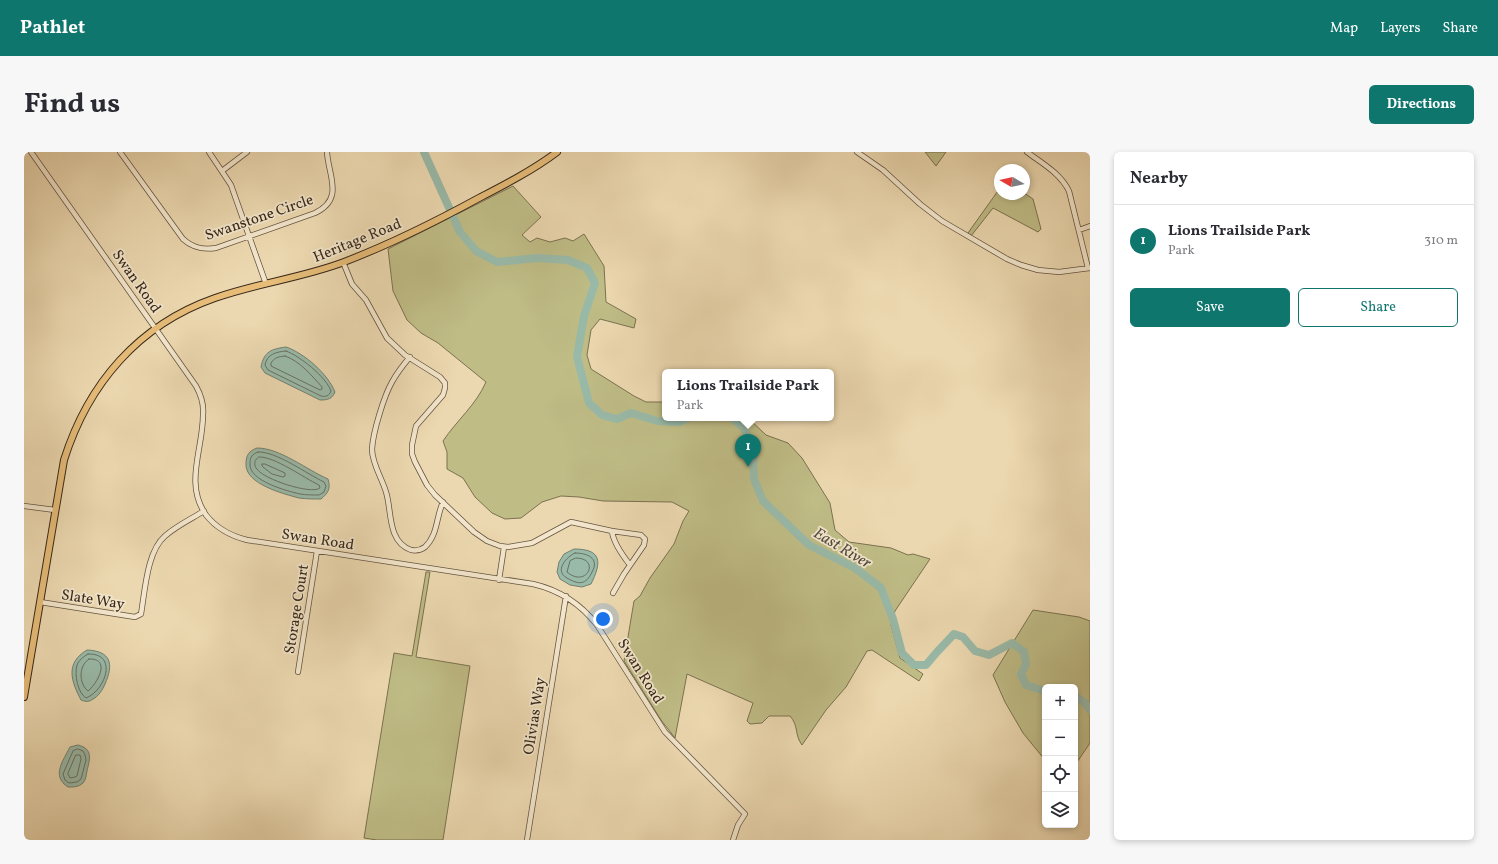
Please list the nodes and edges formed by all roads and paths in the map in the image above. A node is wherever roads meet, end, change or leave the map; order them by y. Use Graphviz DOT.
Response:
graph roads {
  1 [pos="38,152"];
  2 [pos="120,152"];
  3 [pos="209,152"];
  4 [pos="247,152"];
  5 [pos="327,152"];
  6 [pos="557,152"];
  7 [pos="857,152"];
  8 [pos="1027,152"];
  9 [pos="32,154"];
  10 [pos="1034,154"];
  11 [pos="222,171"];
  12 [pos="1090,226"];
  13 [pos="1078,230"];
  14 [pos="249,236"];
  15 [pos="343,262"];
  16 [pos="1089,268"];
  17 [pos="266,284"];
  18 [pos="156,328"];
  19 [pos="410,358"];
  20 [pos="443,502"];
  21 [pos="24,506"];
  22 [pos="55,510"];
  23 [pos="204,511"];
  24 [pos="612,531"];
  25 [pos="504,547"];
  26 [pos="317,551"];
  27 [pos="630,565"];
  28 [pos="499,580"];
  29 [pos="613,593"];
  30 [pos="566,596"];
  31 [pos="40,602"];
  32 [pos="298,672"];
  33 [pos="24,697"];
  34 [pos="527,840"];
  35 [pos="733,840"];
  1 -- 9 [label="street"];
  2 -- 14 [label="street, Swanstone Circle"];
  3 -- 11 [label="street"];
  4 -- 11 [label="street"];
  5 -- 14 [label="street, Swanstone Circle"];
  6 -- 15 [label="main road, Heritage Road"];
  7 -- 16 [label="street"];
  8 -- 10 [label="street"];
  9 -- 18 [label="street, Swan Road"];
  10 -- 13 [label="street"];
  11 -- 14 [label="street"];
  12 -- 13 [label="street"];
  13 -- 16 [label="street"];
  14 -- 17 [label="street"];
  15 -- 17 [label="main road, Heritage Road"];
  15 -- 19 [label="street"];
  17 -- 18 [label="main road, Heritage Road"];
  18 -- 22 [label="main road, Heritage Road"];
  18 -- 23 [label="street, Swan Road"];
  19 -- 20 [label="street"];
  19 -- 20 [label="street"];
  20 -- 25 [label="street"];
  21 -- 22 [label="street"];
  22 -- 31 [label="main road"];
  23 -- 26 [label="street, Swan Road"];
  23 -- 31 [label="street, Slate Way"];
  24 -- 25 [label="street"];
  24 -- 27 [label="street"];
  24 -- 27 [label="street"];
  25 -- 28 [label="street"];
  26 -- 28 [label="street, Swan Road"];
  26 -- 32 [label="street, Storage Court"];
  27 -- 29 [label="street"];
  28 -- 30 [label="street, Swan Road"];
  30 -- 34 [label="street, Olivias Way"];
  30 -- 35 [label="street, Swan Road"];
  31 -- 33 [label="main road"];
}
